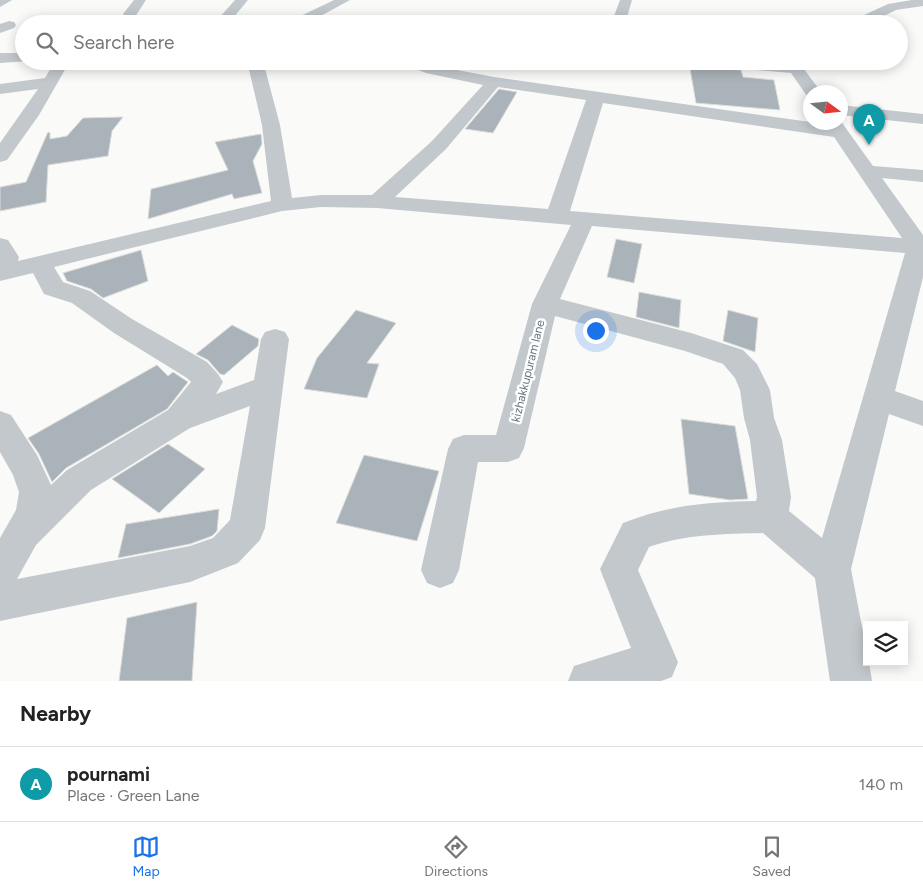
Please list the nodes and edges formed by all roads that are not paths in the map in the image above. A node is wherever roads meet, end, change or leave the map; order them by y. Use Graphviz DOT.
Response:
graph roads {
  1 [pos="6,0"];
  2 [pos="140,0"];
  3 [pos="242,0"];
  4 [pos="344,0"];
  5 [pos="626,0"];
  6 [pos="923,2"];
  7 [pos="0,4"];
  8 [pos="130,14"];
  9 [pos="229,15"];
  10 [pos="313,15"];
  11 [pos="621,15"];
  12 [pos="876,15"];
  13 [pos="0,58"];
  14 [pos="15,58"];
  15 [pos="57,70"];
  16 [pos="257,70"];
  17 [pos="432,70"];
  18 [pos="802,70"];
  19 [pos="50,82"];
  20 [pos="494,82"];
  21 [pos="809,85"];
  22 [pos="0,89"];
  23 [pos="596,97"];
  24 [pos="848,111"];
  25 [pos="923,119"];
  26 [pos="803,123"];
  27 [pos="838,130"];
  28 [pos="0,156"];
  29 [pos="867,171"];
  30 [pos="923,176"];
  31 [pos="377,202"];
  32 [pos="282,205"];
  33 [pos="557,216"];
  34 [pos="586,218"];
  35 [pos="0,245"];
  36 [pos="921,246"];
  37 [pos="40,263"];
  38 [pos="2,272"];
  39 [pos="545,304"];
  40 [pos="275,339"];
  41 [pos="268,387"];
  42 [pos="878,396"];
  43 [pos="923,414"];
  44 [pos="180,419"];
  45 [pos="0,424"];
  46 [pos="770,517"];
  47 [pos="25,532"];
  48 [pos="832,569"];
  49 [pos="440,570"];
  50 [pos="0,572"];
  51 [pos="0,602"];
  52 [pos="589,681"];
  53 [pos="851,681"];
  1 -- 7 [label="street"];
  2 -- 8 [label="street"];
  3 -- 9 [label="street"];
  4 -- 10 [label="street"];
  5 -- 11 [label="street"];
  6 -- 12 [label="street"];
  13 -- 14 [label="street"];
  15 -- 19 [label="street"];
  16 -- 32 [label="street"];
  17 -- 20 [label="street"];
  18 -- 21 [label="street"];
  19 -- 22 [label="street"];
  19 -- 28 [label="street"];
  20 -- 23 [label="street"];
  20 -- 31 [label="street"];
  23 -- 26 [label="street"];
  23 -- 33 [label="street"];
  24 -- 25 [label="street"];
  27 -- 29 [label="street"];
  29 -- 30 [label="street"];
  29 -- 36 [label="street"];
  31 -- 32 [label="street"];
  31 -- 33 [label="street"];
  32 -- 37 [label="street"];
  33 -- 34 [label="street"];
  34 -- 36 [label="street"];
  34 -- 39 [label="street"];
  35 -- 38 [label="street"];
  36 -- 42 [label="street"];
  37 -- 38 [label="street"];
  37 -- 44 [label="street"];
  39 -- 46 [label="street, kizhakkupuram lane"];
  39 -- 49 [label="street, kizhakkupuram lane"];
  40 -- 41 [label="street"];
  41 -- 44 [label="street"];
  41 -- 51 [label="street"];
  42 -- 43 [label="street"];
  42 -- 48 [label="street"];
  44 -- 47 [label="street"];
  45 -- 47 [label="street"];
  46 -- 48 [label="street"];
  46 -- 52 [label="street"];
  47 -- 50 [label="street"];
  48 -- 53 [label="street"];
}
